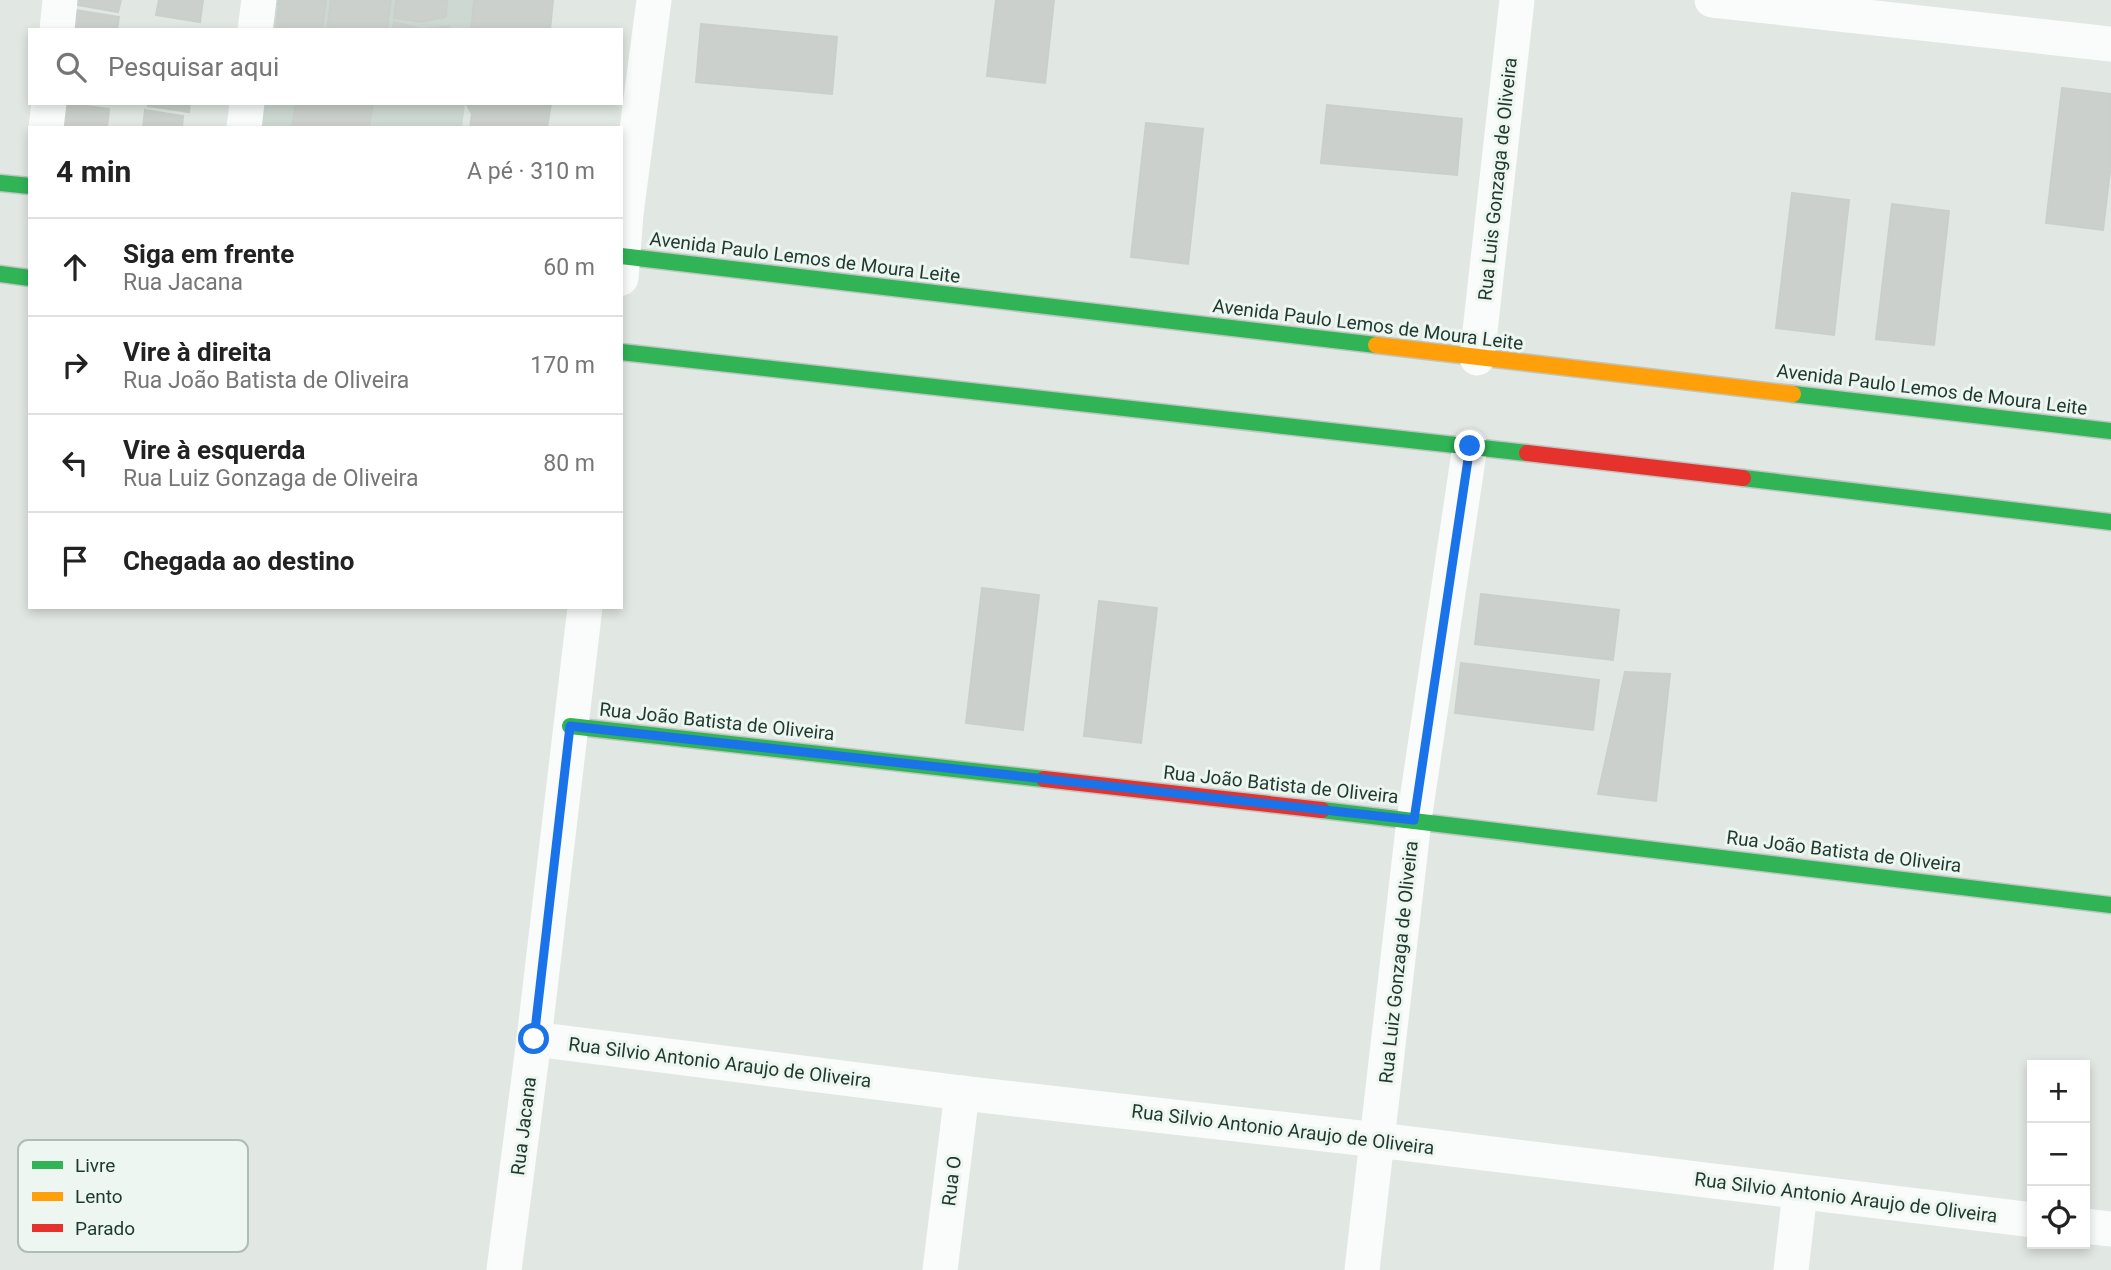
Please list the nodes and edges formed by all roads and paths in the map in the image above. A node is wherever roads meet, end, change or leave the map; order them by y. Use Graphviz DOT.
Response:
graph roads {
  1 [pos="60,0"];
  2 [pos="259,0"];
  3 [pos="654,0"];
  4 [pos="1517,0"];
  5 [pos="1712,0"];
  6 [pos="57,28"];
  7 [pos="256,28"];
  8 [pos="2111,44"];
  9 [pos="48,105"];
  10 [pos="247,105"];
  11 [pos="46,126"];
  12 [pos="244,126"];
  13 [pos="0,183"];
  14 [pos="28,186"];
  15 [pos="623,251"];
  16 [pos="623,263"];
  17 [pos="0,274"];
  18 [pos="28,278"];
  19 [pos="623,352"];
  20 [pos="1477,358"];
  21 [pos="2111,431"];
  22 [pos="1470,446"];
  23 [pos="2111,522"];
  24 [pos="585,609"];
  25 [pos="570,726"];
  26 [pos="1414,820"];
  27 [pos="2111,905"];
  28 [pos="534,1039"];
  29 [pos="962,1093"];
  30 [pos="1378,1140"];
  31 [pos="1800,1192"];
  32 [pos="2027,1219"];
  33 [pos="2090,1227"];
  34 [pos="2111,1229"];
  35 [pos="504,1270"];
  36 [pos="940,1270"];
  37 [pos="1362,1270"];
  38 [pos="1791,1270"];
  1 -- 6 [label="street"];
  2 -- 7 [label="street"];
  3 -- 15 [label="street"];
  4 -- 20 [label="street, Rua Luis Gonzaga de Oliveira"];
  5 -- 8 [label="street"];
  9 -- 11 [label="street"];
  10 -- 12 [label="street"];
  13 -- 14 [label="street"];
  16 -- 20 [label="street, Avenida Paulo Lemos de Moura Leite"];
  17 -- 18 [label="street"];
  19 -- 22 [label="street"];
  20 -- 21 [label="street, Avenida Paulo Lemos de Moura Leite"];
  22 -- 23 [label="street"];
  22 -- 26 [label="street, Rua Luiz Gonzaga de Oliveira"];
  24 -- 25 [label="street, Rua Jacana"];
  25 -- 26 [label="street, Rua João Batista de Oliveira"];
  25 -- 28 [label="street, Rua Jacana"];
  26 -- 27 [label="street, Rua João Batista de Oliveira"];
  26 -- 30 [label="street, Rua Luiz Gonzaga de Oliveira"];
  28 -- 29 [label="street, Rua Silvio Antonio Araujo de Oliveira"];
  28 -- 35 [label="street, Rua Jacana"];
  29 -- 30 [label="street, Rua Silvio Antonio Araujo de Oliveira"];
  29 -- 36 [label="street, Rua O"];
  30 -- 31 [label="street, Rua Silvio Antonio Araujo de Oliveira"];
  30 -- 37 [label="street, Rua Luiz Gonzaga de Oliveira"];
  31 -- 32 [label="street, Rua Silvio Antonio Araujo de Oliveira"];
  31 -- 38 [label="street"];
  33 -- 34 [label="street"];
}
